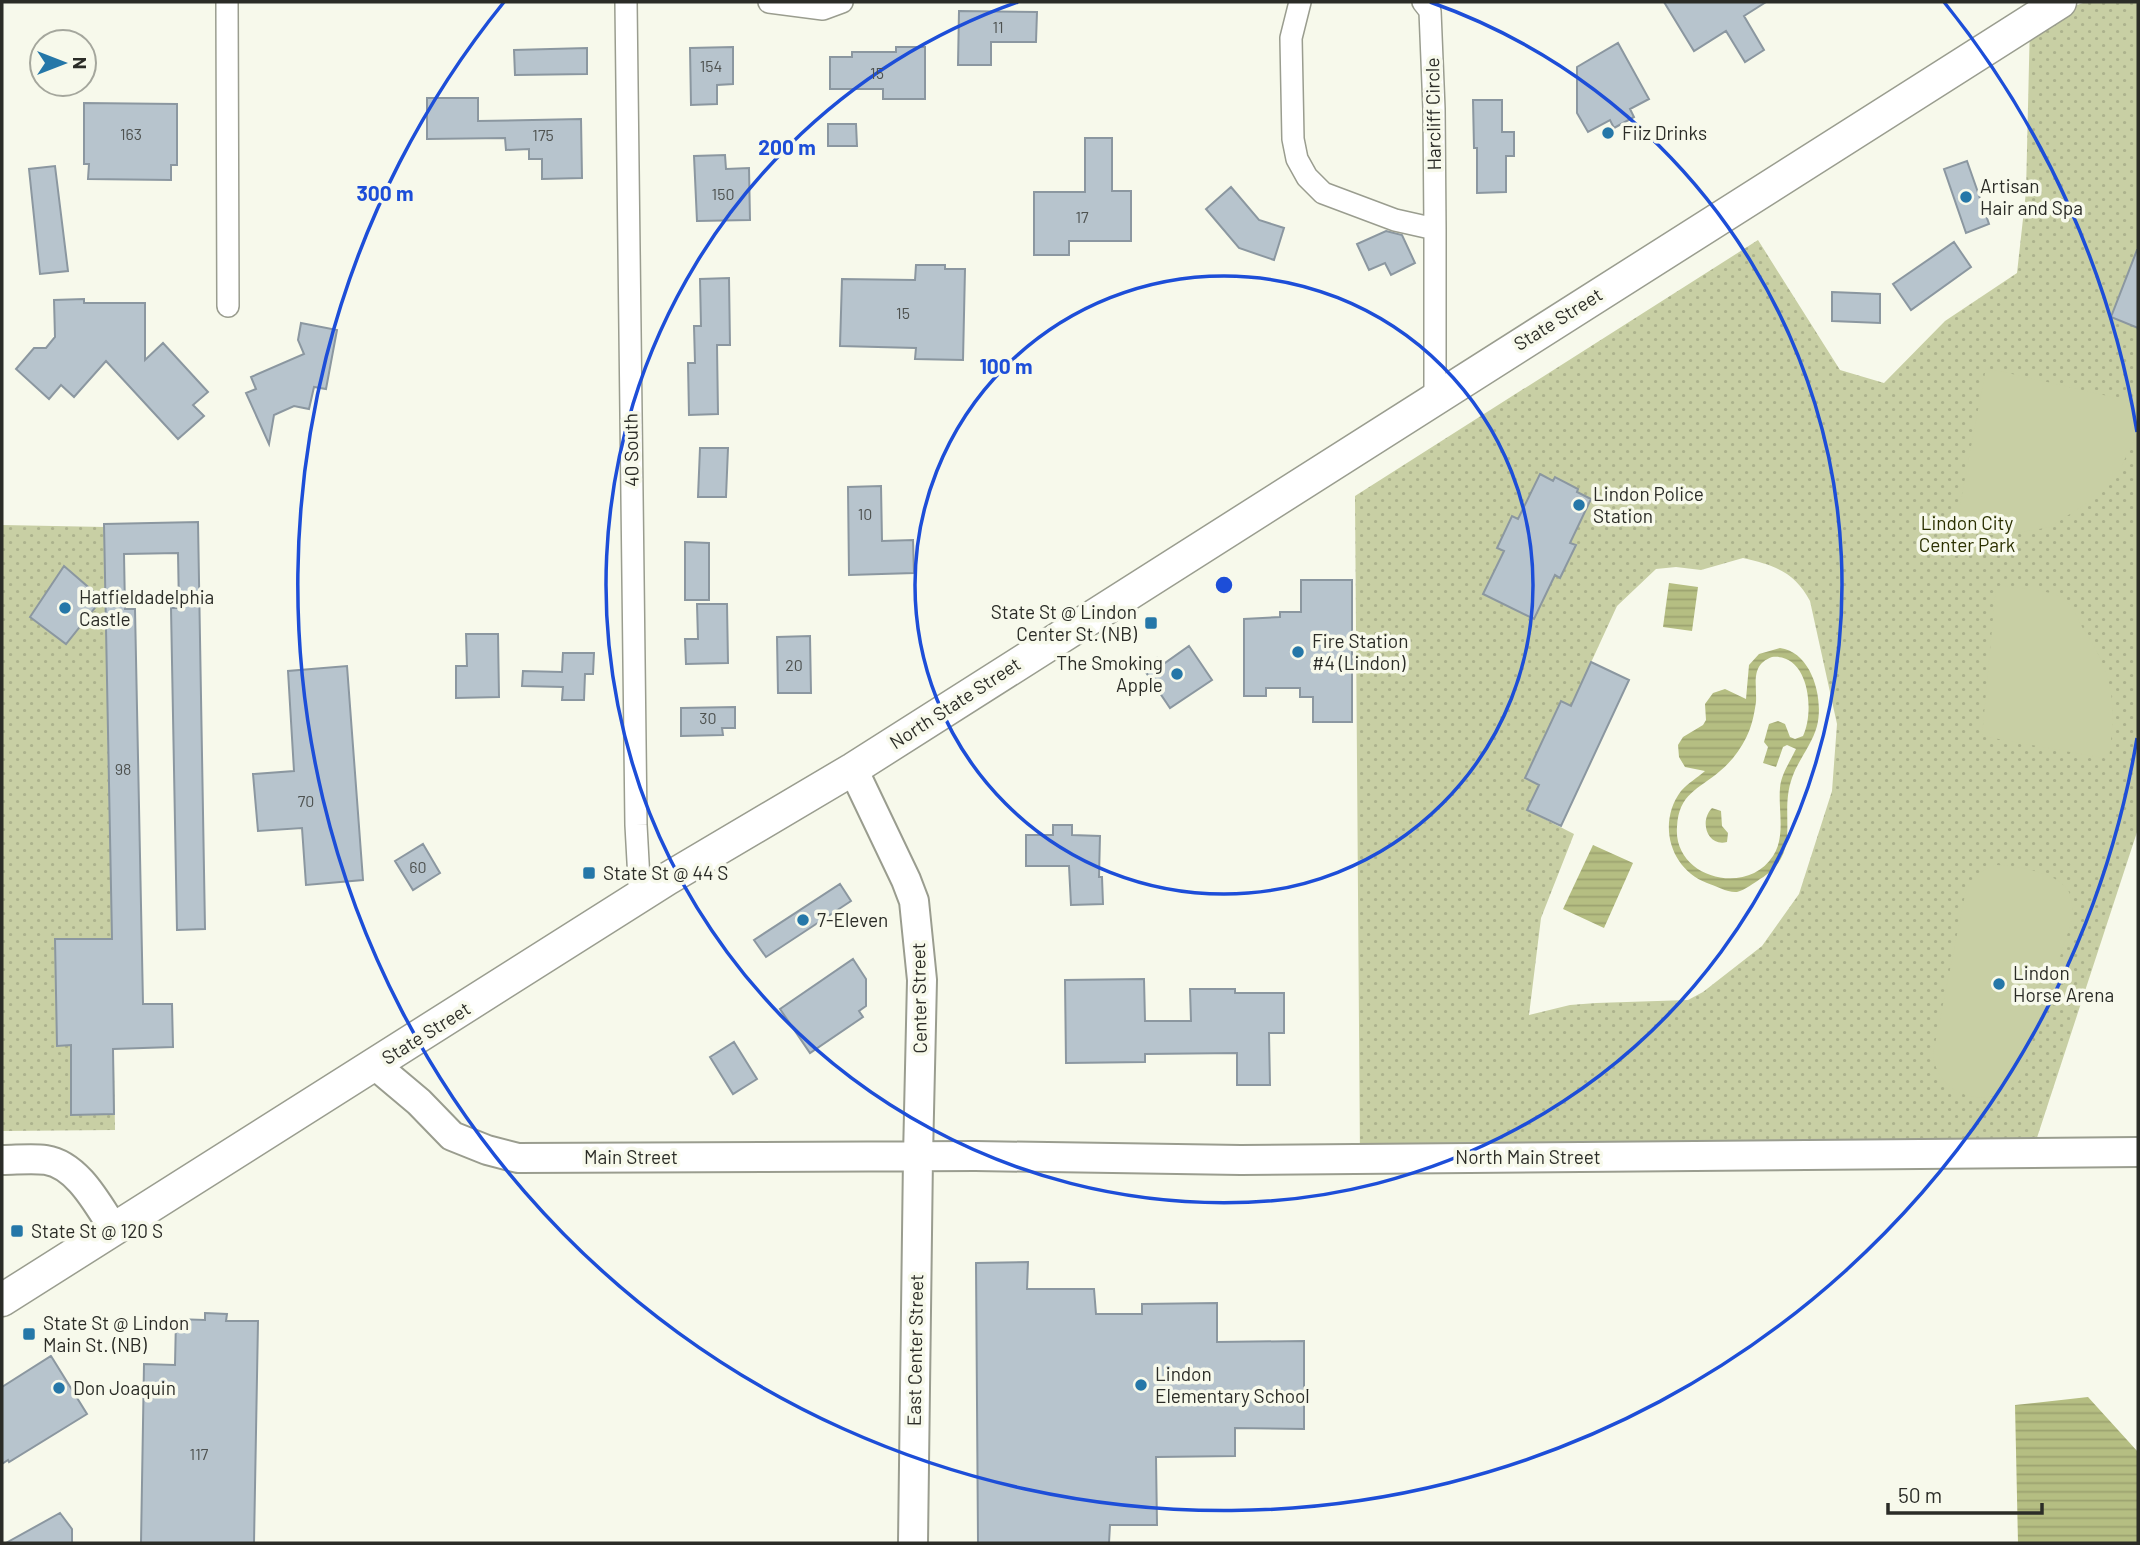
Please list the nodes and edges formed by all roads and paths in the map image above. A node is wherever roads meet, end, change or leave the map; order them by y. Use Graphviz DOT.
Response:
graph roads {
  1 [pos="227,2"];
  2 [pos="626,2"];
  3 [pos="769,2"];
  4 [pos="842,2"];
  5 [pos="1300,2"];
  6 [pos="1423,2"];
  7 [pos="2060,2"];
  8 [pos="1435,229"];
  9 [pos="228,306"];
  10 [pos="1435,397"];
  11 [pos="1058,638"];
  12 [pos="853,769"];
  13 [pos="640,898"];
  14 [pos="375,1065"];
  15 [pos="2138,1152"];
  16 [pos="918,1157"];
  17 [pos="2,1160"];
  18 [pos="114,1230"];
  19 [pos="2,1300"];
  20 [pos="913,1543"];
  1 -- 9 [label="street"];
  2 -- 13 [label="street, 40 South"];
  3 -- 4 [label="street"];
  5 -- 8 [label="street"];
  6 -- 8 [label="street, Harcliff Circle"];
  7 -- 10 [label="main road, State Street"];
  8 -- 10 [label="street, Harcliff Circle"];
  10 -- 11 [label="main road, State Street"];
  11 -- 12 [label="main road, North State Street"];
  12 -- 13 [label="main road, State Street"];
  12 -- 16 [label="street, Center Street"];
  13 -- 14 [label="main road, State Street"];
  14 -- 16 [label="street, Main Street"];
  14 -- 18 [label="main road, State Street"];
  15 -- 16 [label="street, North Main Street"];
  16 -- 20 [label="street, East Center Street"];
  17 -- 18 [label="street"];
  18 -- 19 [label="main road, State Street"];
}
